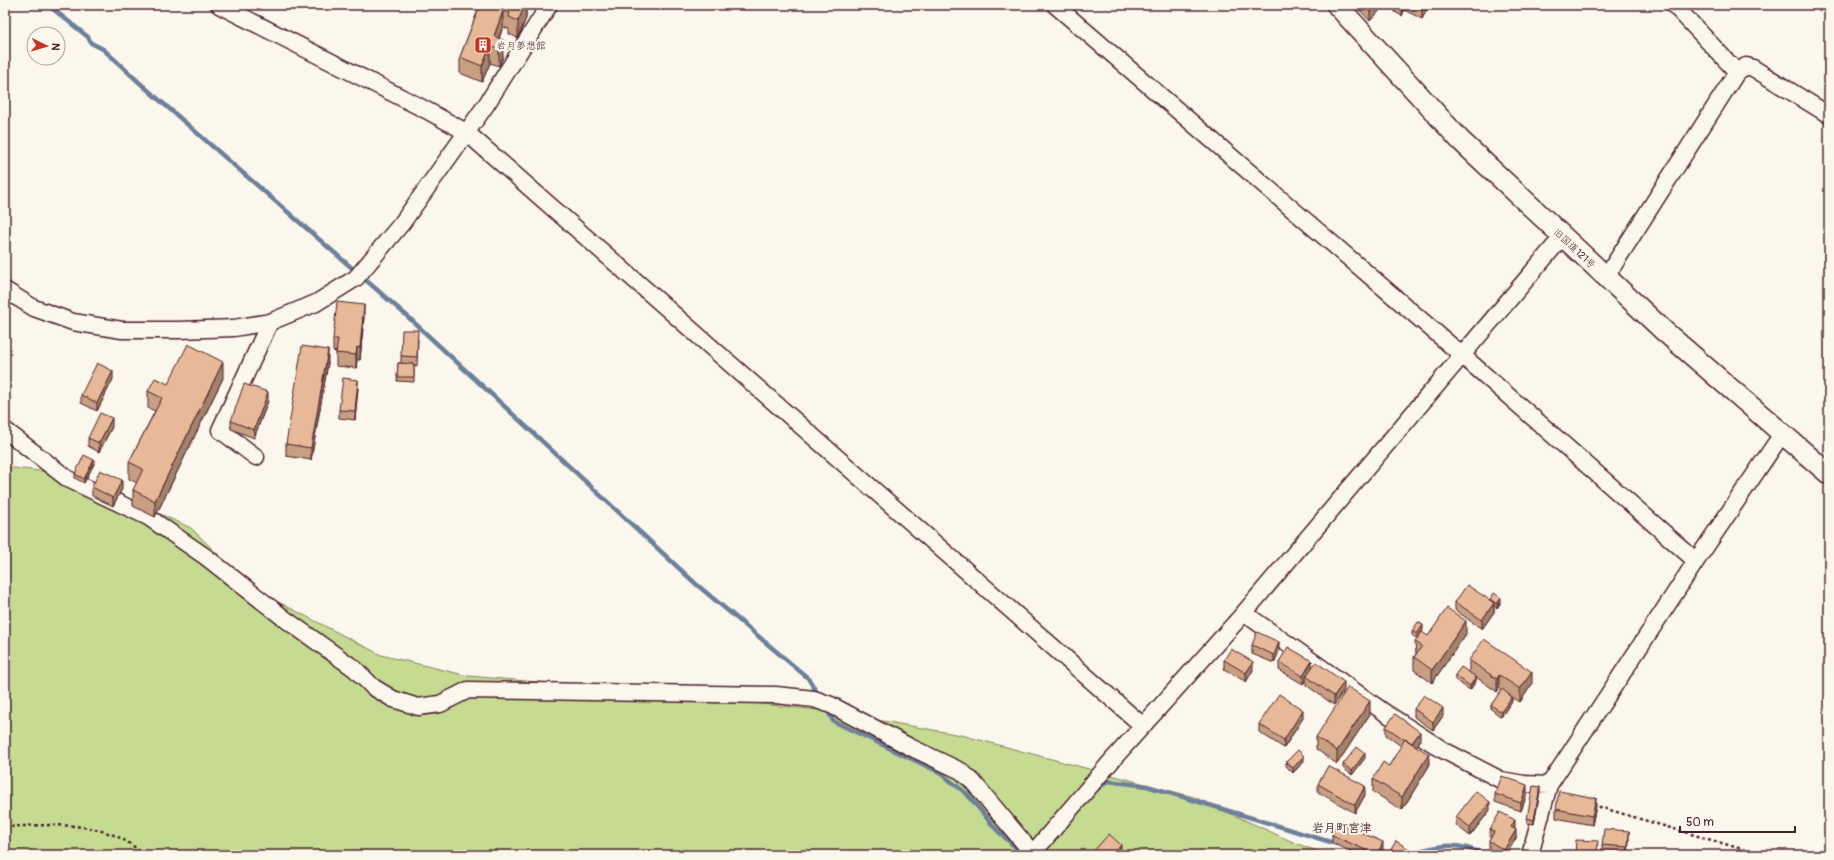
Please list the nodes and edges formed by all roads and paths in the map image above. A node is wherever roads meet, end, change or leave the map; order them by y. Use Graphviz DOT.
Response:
graph roads {
  1 [pos="219,5"];
  2 [pos="549,5"];
  3 [pos="1055,5"];
  4 [pos="1337,5"];
  5 [pos="1674,5"];
  6 [pos="1738,72"];
  7 [pos="1829,115"];
  8 [pos="466,132"];
  9 [pos="1563,236"];
  10 [pos="1606,277"];
  11 [pos="5,290"];
  12 [pos="270,322"];
  13 [pos="1463,356"];
  14 [pos="5,430"];
  15 [pos="1782,434"];
  16 [pos="256,457"];
  17 [pos="1829,474"];
  18 [pos="1696,561"];
  19 [pos="1244,613"];
  20 [pos="1143,726"];
  21 [pos="1549,785"];
  22 [pos="1591,804"];
  23 [pos="5,827"];
  24 [pos="1034,854"];
  25 [pos="143,855"];
  26 [pos="1530,855"];
  27 [pos="1762,855"];
  1 -- 8 [label="street"];
  2 -- 8 [label="street"];
  3 -- 13 [label="street"];
  4 -- 9 [label="street, 旧国道121号"];
  5 -- 6 [label="street"];
  6 -- 7 [label="street"];
  6 -- 10 [label="street"];
  8 -- 12 [label="street"];
  8 -- 20 [label="street"];
  9 -- 10 [label="street, 旧国道121号"];
  9 -- 13 [label="street"];
  10 -- 15 [label="street, 旧国道121号"];
  11 -- 12 [label="street"];
  12 -- 16 [label="street"];
  13 -- 18 [label="street"];
  13 -- 19 [label="street"];
  14 -- 24 [label="street"];
  15 -- 17 [label="street, 旧国道121号"];
  15 -- 18 [label="street"];
  18 -- 21 [label="street"];
  19 -- 20 [label="street"];
  19 -- 21 [label="street"];
  20 -- 24 [label="street"];
  21 -- 26 [label="street"];
  22 -- 27 [label="path"];
  23 -- 25 [label="path"];
}
